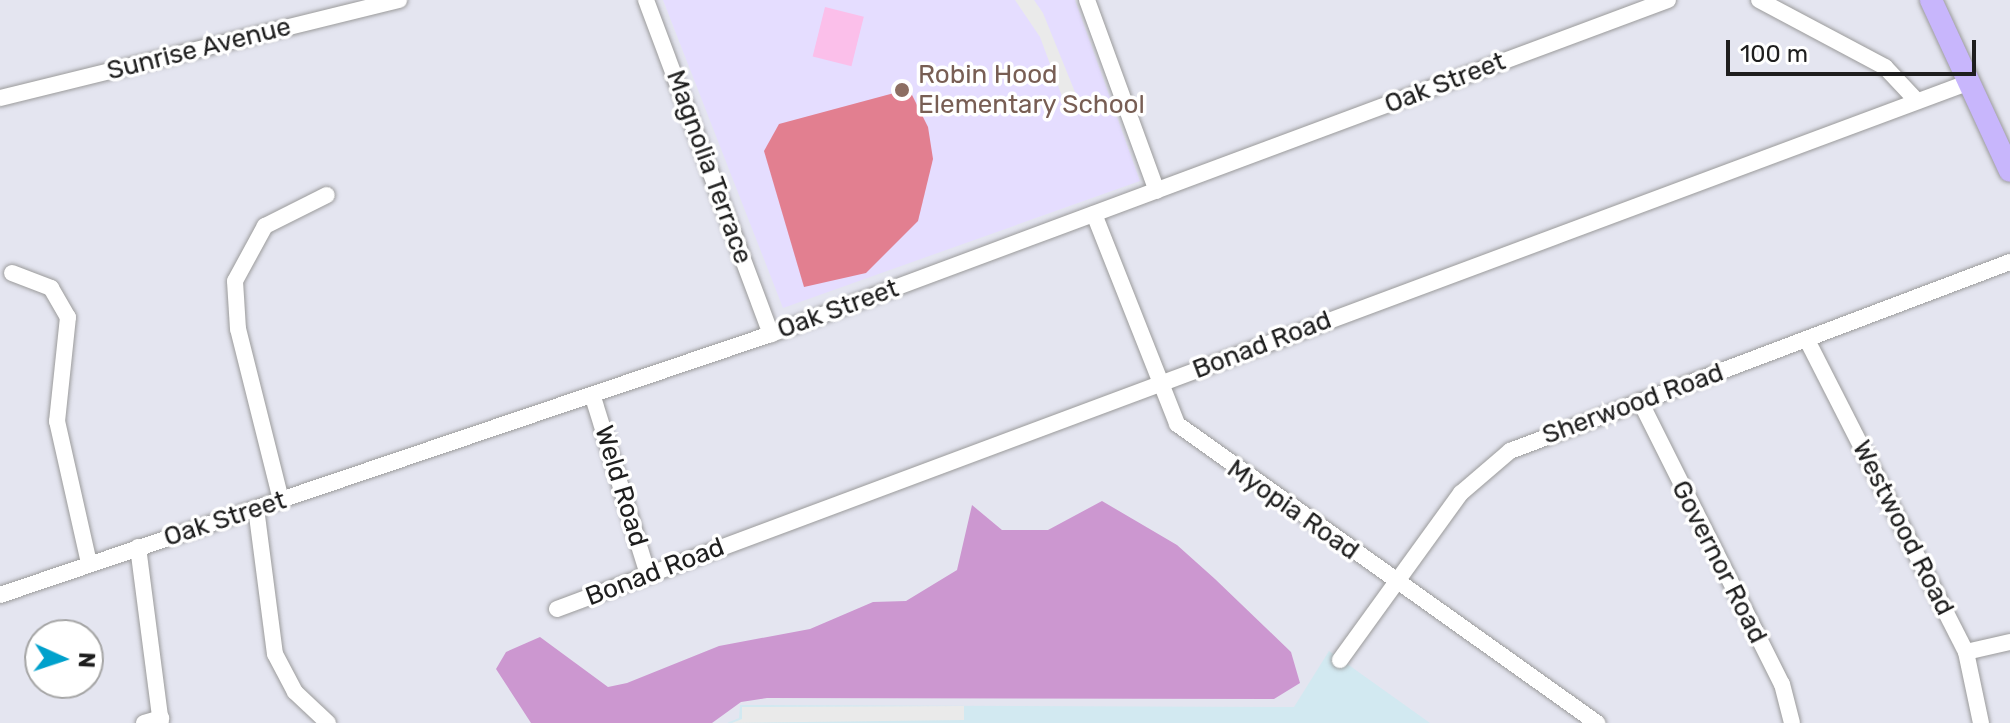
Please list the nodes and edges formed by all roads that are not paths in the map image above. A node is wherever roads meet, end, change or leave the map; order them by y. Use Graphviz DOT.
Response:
graph roads {
  1 [pos="399,0"];
  2 [pos="646,0"];
  3 [pos="1087,0"];
  4 [pos="1668,0"];
  5 [pos="1759,0"];
  6 [pos="1931,0"];
  7 [pos="1967,83"];
  8 [pos="0,98"];
  9 [pos="1916,100"];
  10 [pos="2010,171"];
  11 [pos="1157,191"];
  12 [pos="327,195"];
  13 [pos="1094,214"];
  14 [pos="2010,262"];
  15 [pos="12,273"];
  16 [pos="771,334"];
  17 [pos="1807,340"];
  18 [pos="1156,385"];
  19 [pos="593,397"];
  20 [pos="1640,401"];
  21 [pos="281,500"];
  22 [pos="256,508"];
  23 [pos="138,547"];
  24 [pos="89,563"];
  25 [pos="648,575"];
  26 [pos="1395,583"];
  27 [pos="0,595"];
  28 [pos="557,609"];
  29 [pos="2010,642"];
  30 [pos="1966,652"];
  31 [pos="1340,660"];
  32 [pos="161,720"];
  33 [pos="144,723"];
  34 [pos="328,723"];
  35 [pos="1597,723"];
  36 [pos="1792,723"];
  37 [pos="1981,723"];
  1 -- 8 [label="street, Sunrise Avenue"];
  2 -- 16 [label="street, Magnolia Terrace"];
  3 -- 11 [label="street"];
  4 -- 11 [label="street, Oak Street"];
  5 -- 9 [label="street"];
  6 -- 7 [label="street"];
  7 -- 9 [label="street, Bonad Road"];
  7 -- 10 [label="street"];
  9 -- 18 [label="street, Bonad Road"];
  11 -- 13 [label="street, Oak Street"];
  12 -- 21 [label="street"];
  13 -- 16 [label="street, Oak Street"];
  13 -- 18 [label="street, Myopia Road"];
  14 -- 17 [label="street, Sherwood Road"];
  15 -- 24 [label="street"];
  16 -- 19 [label="street, Oak Street"];
  17 -- 20 [label="street, Sherwood Road"];
  17 -- 30 [label="street, Westwood Road"];
  18 -- 25 [label="street, Bonad Road"];
  18 -- 26 [label="street, Myopia Road"];
  19 -- 21 [label="street, Oak Street"];
  19 -- 25 [label="street, Weld Road"];
  20 -- 26 [label="street, Sherwood Road"];
  20 -- 36 [label="street, Governor Road"];
  21 -- 22 [label="street, Oak Street"];
  22 -- 23 [label="street, Oak Street"];
  22 -- 34 [label="street"];
  23 -- 24 [label="street, Oak Street"];
  23 -- 32 [label="street"];
  24 -- 27 [label="street, Oak Street"];
  25 -- 28 [label="street, Bonad Road"];
  26 -- 31 [label="street, Sherwood Road"];
  26 -- 35 [label="street, Myopia Road"];
  29 -- 30 [label="street"];
  30 -- 37 [label="street, Westwood Road"];
  32 -- 33 [label="street"];
}
